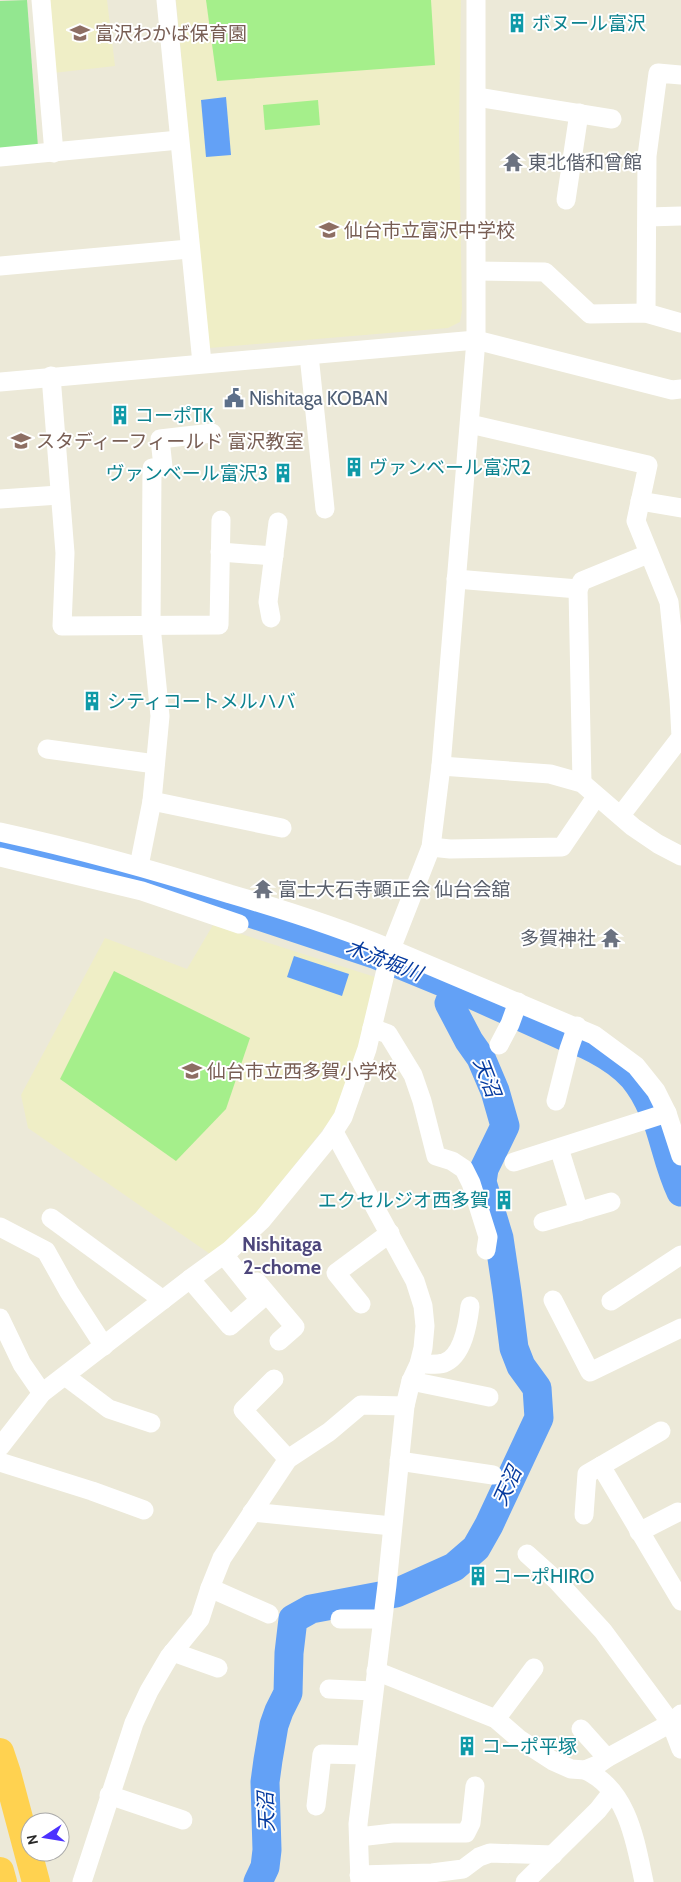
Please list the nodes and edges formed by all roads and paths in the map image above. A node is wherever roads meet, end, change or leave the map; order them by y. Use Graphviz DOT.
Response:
graph roads {
  1 [pos="41,0"];
  2 [pos="166,0"];
  3 [pos="476,0"];
  4 [pos="681,75"];
  5 [pos="477,97"];
  6 [pos="579,113"];
  7 [pos="612,119"];
  8 [pos="179,140"];
  9 [pos="54,153"];
  10 [pos="0,157"];
  11 [pos="566,200"];
  12 [pos="681,216"];
  13 [pos="648,217"];
  14 [pos="190,249"];
  15 [pos="0,266"];
  16 [pos="477,271"];
  17 [pos="646,313"];
  18 [pos="681,323"];
  19 [pos="476,340"];
  20 [pos="309,355"];
  21 [pos="202,363"];
  22 [pos="51,376"];
  23 [pos="0,382"];
  24 [pos="681,389"];
  25 [pos="470,424"];
  26 [pos="212,433"];
  27 [pos="59,495"];
  28 [pos="0,499"];
  29 [pos="640,501"];
  30 [pos="681,508"];
  31 [pos="325,509"];
  32 [pos="222,520"];
  33 [pos="278,522"];
  34 [pos="220,552"];
  35 [pos="648,554"];
  36 [pos="274,556"];
  37 [pos="456,579"];
  38 [pos="578,589"];
  39 [pos="675,600"];
  40 [pos="271,618"];
  41 [pos="151,626"];
  42 [pos="680,699"];
  43 [pos="681,738"];
  44 [pos="47,750"];
  45 [pos="155,764"];
  46 [pos="441,766"];
  47 [pos="582,783"];
  48 [pos="596,796"];
  49 [pos="152,802"];
  50 [pos="621,815"];
  51 [pos="282,828"];
  52 [pos="0,832"];
  53 [pos="431,846"];
  54 [pos="681,856"];
  55 [pos="0,857"];
  56 [pos="139,866"];
  57 [pos="242,916"];
  58 [pos="391,952"];
  59 [pos="515,1011"];
  60 [pos="372,1028"];
  61 [pos="573,1036"];
  62 [pos="499,1045"];
  63 [pos="556,1101"];
  64 [pos="658,1115"];
  65 [pos="334,1132"];
  66 [pos="559,1148"];
  67 [pos="681,1156"];
  68 [pos="514,1162"];
  69 [pos="611,1202"];
  70 [pos="579,1212"];
  71 [pos="51,1218"];
  72 [pos="544,1222"];
  73 [pos="0,1227"];
  74 [pos="390,1234"];
  75 [pos="486,1250"];
  76 [pos="227,1252"];
  77 [pos="681,1255"];
  78 [pos="190,1279"];
  79 [pos="163,1300"];
  80 [pos="552,1300"];
  81 [pos="611,1301"];
  82 [pos="361,1304"];
  83 [pos="0,1305"];
  84 [pos="470,1306"];
  85 [pos="0,1317"];
  86 [pos="681,1328"];
  87 [pos="279,1341"];
  88 [pos="104,1346"];
  89 [pos="419,1364"];
  90 [pos="65,1376"];
  91 [pos="274,1379"];
  92 [pos="411,1382"];
  93 [pos="42,1393"];
  94 [pos="489,1397"];
  95 [pos="405,1406"];
  96 [pos="151,1423"];
  97 [pos="661,1431"];
  98 [pos="0,1447"];
  99 [pos="288,1459"];
  100 [pos="399,1461"];
  101 [pos="0,1462"];
  102 [pos="601,1466"];
  103 [pos="493,1475"];
  104 [pos="144,1510"];
  105 [pos="252,1512"];
  106 [pos="678,1512"];
  107 [pos="584,1515"];
  108 [pos="392,1526"];
  109 [pos="639,1532"];
  110 [pos="527,1554"];
  111 [pos="210,1588"];
  112 [pos="681,1601"];
  113 [pos="385,1602"];
  114 [pos="269,1614"];
  115 [pos="340,1619"];
  116 [pos="173,1652"];
  117 [pos="218,1668"];
  118 [pos="534,1668"];
  119 [pos="376,1671"];
  120 [pos="329,1689"];
  121 [pos="373,1691"];
  122 [pos="496,1719"];
  123 [pos="676,1719"];
  124 [pos="581,1729"];
  125 [pos="681,1749"];
  126 [pos="0,1752"];
  127 [pos="366,1755"];
  128 [pos="607,1758"];
  129 [pos="585,1770"];
  130 [pos="476,1786"];
  131 [pos="612,1792"];
  132 [pos="109,1795"];
  133 [pos="316,1806"];
  134 [pos="183,1820"];
  135 [pos="358,1837"];
  136 [pos="553,1855"];
  137 [pos="0,1871"];
  138 [pos="360,1878"];
  139 [pos="3,1882"];
  140 [pos="36,1882"];
  141 [pos="82,1882"];
  142 [pos="525,1882"];
  143 [pos="644,1882"];
  1 -- 9 [label="street"];
  2 -- 8 [label="street"];
  3 -- 5 [label="street"];
  4 -- 13 [label="street"];
  5 -- 6 [label="street"];
  5 -- 16 [label="street"];
  6 -- 7 [label="street"];
  6 -- 11 [label="street"];
  8 -- 9 [label="street"];
  8 -- 14 [label="street"];
  9 -- 10 [label="street"];
  12 -- 13 [label="street"];
  13 -- 17 [label="street"];
  14 -- 15 [label="street"];
  14 -- 21 [label="street"];
  16 -- 17 [label="street"];
  16 -- 19 [label="street"];
  17 -- 18 [label="street"];
  19 -- 20 [label="street"];
  19 -- 24 [label="street"];
  19 -- 25 [label="street"];
  20 -- 21 [label="street"];
  20 -- 31 [label="street"];
  21 -- 22 [label="street"];
  22 -- 23 [label="street"];
  22 -- 27 [label="street"];
  25 -- 29 [label="street"];
  25 -- 37 [label="street"];
  26 -- 41 [label="street"];
  27 -- 28 [label="street"];
  27 -- 41 [label="street"];
  29 -- 30 [label="street"];
  29 -- 35 [label="street"];
  32 -- 34 [label="street"];
  33 -- 36 [label="street"];
  34 -- 36 [label="street"];
  34 -- 41 [label="street"];
  35 -- 38 [label="street"];
  35 -- 39 [label="street"];
  36 -- 40 [label="street"];
  37 -- 38 [label="street"];
  37 -- 46 [label="street"];
  38 -- 47 [label="street"];
  39 -- 42 [label="street"];
  41 -- 45 [label="street"];
  42 -- 43 [label="street"];
  43 -- 50 [label="street"];
  44 -- 45 [label="street"];
  45 -- 49 [label="street"];
  46 -- 47 [label="street"];
  46 -- 53 [label="street"];
  47 -- 48 [label="street"];
  48 -- 50 [label="street"];
  48 -- 53 [label="street"];
  49 -- 51 [label="street"];
  49 -- 56 [label="street"];
  50 -- 54 [label="street"];
  52 -- 56 [label="street"];
  53 -- 58 [label="street"];
  55 -- 57 [label="street"];
  56 -- 57 [label="street"];
  57 -- 58 [label="street"];
  58 -- 59 [label="street"];
  58 -- 60 [label="street"];
  59 -- 61 [label="street"];
  59 -- 62 [label="street"];
  60 -- 65 [label="street"];
  60 -- 75 [label="street"];
  61 -- 63 [label="street"];
  61 -- 64 [label="street"];
  64 -- 66 [label="street"];
  64 -- 67 [label="street"];
  65 -- 74 [label="street"];
  65 -- 76 [label="street"];
  66 -- 68 [label="street"];
  66 -- 70 [label="street"];
  69 -- 70 [label="street"];
  70 -- 72 [label="street"];
  71 -- 79 [label="street"];
  73 -- 88 [label="street"];
  74 -- 82 [label="street"];
  74 -- 89 [label="street"];
  76 -- 78 [label="street"];
  76 -- 78 [label="street"];
  76 -- 87 [label="street"];
  77 -- 81 [label="street"];
  78 -- 79 [label="street"];
  79 -- 88 [label="street"];
  80 -- 86 [label="street"];
  83 -- 85 [label="street"];
  84 -- 89 [label="street"];
  85 -- 93 [label="street"];
  88 -- 90 [label="street"];
  89 -- 92 [label="street"];
  90 -- 93 [label="street"];
  90 -- 96 [label="street"];
  91 -- 99 [label="street"];
  92 -- 94 [label="street"];
  92 -- 95 [label="street"];
  93 -- 98 [label="street"];
  95 -- 99 [label="street"];
  95 -- 100 [label="street"];
  97 -- 102 [label="street"];
  99 -- 105 [label="street"];
  100 -- 103 [label="street"];
  100 -- 108 [label="street"];
  101 -- 104 [label="street"];
  102 -- 107 [label="street"];
  102 -- 109 [label="street"];
  105 -- 108 [label="street"];
  105 -- 111 [label="street"];
  106 -- 109 [label="street"];
  108 -- 113 [label="street"];
  109 -- 112 [label="street"];
  110 -- 123 [label="street"];
  111 -- 114 [label="street"];
  111 -- 116 [label="street"];
  113 -- 115 [label="street"];
  113 -- 119 [label="street"];
  116 -- 117 [label="street"];
  116 -- 132 [label="street"];
  118 -- 122 [label="street"];
  119 -- 121 [label="street"];
  119 -- 122 [label="street"];
  120 -- 121 [label="street"];
  121 -- 127 [label="street"];
  122 -- 129 [label="street"];
  123 -- 125 [label="street"];
  123 -- 128 [label="street"];
  124 -- 128 [label="street"];
  126 -- 140 [label="highway"];
  127 -- 133 [label="street"];
  127 -- 135 [label="street"];
  128 -- 129 [label="street"];
  129 -- 131 [label="street"];
  130 -- 135 [label="street"];
  131 -- 136 [label="street"];
  131 -- 143 [label="street"];
  132 -- 134 [label="street"];
  132 -- 141 [label="street"];
  135 -- 138 [label="street"];
  136 -- 138 [label="street"];
  136 -- 142 [label="street"];
  137 -- 139 [label="highway"];
}
